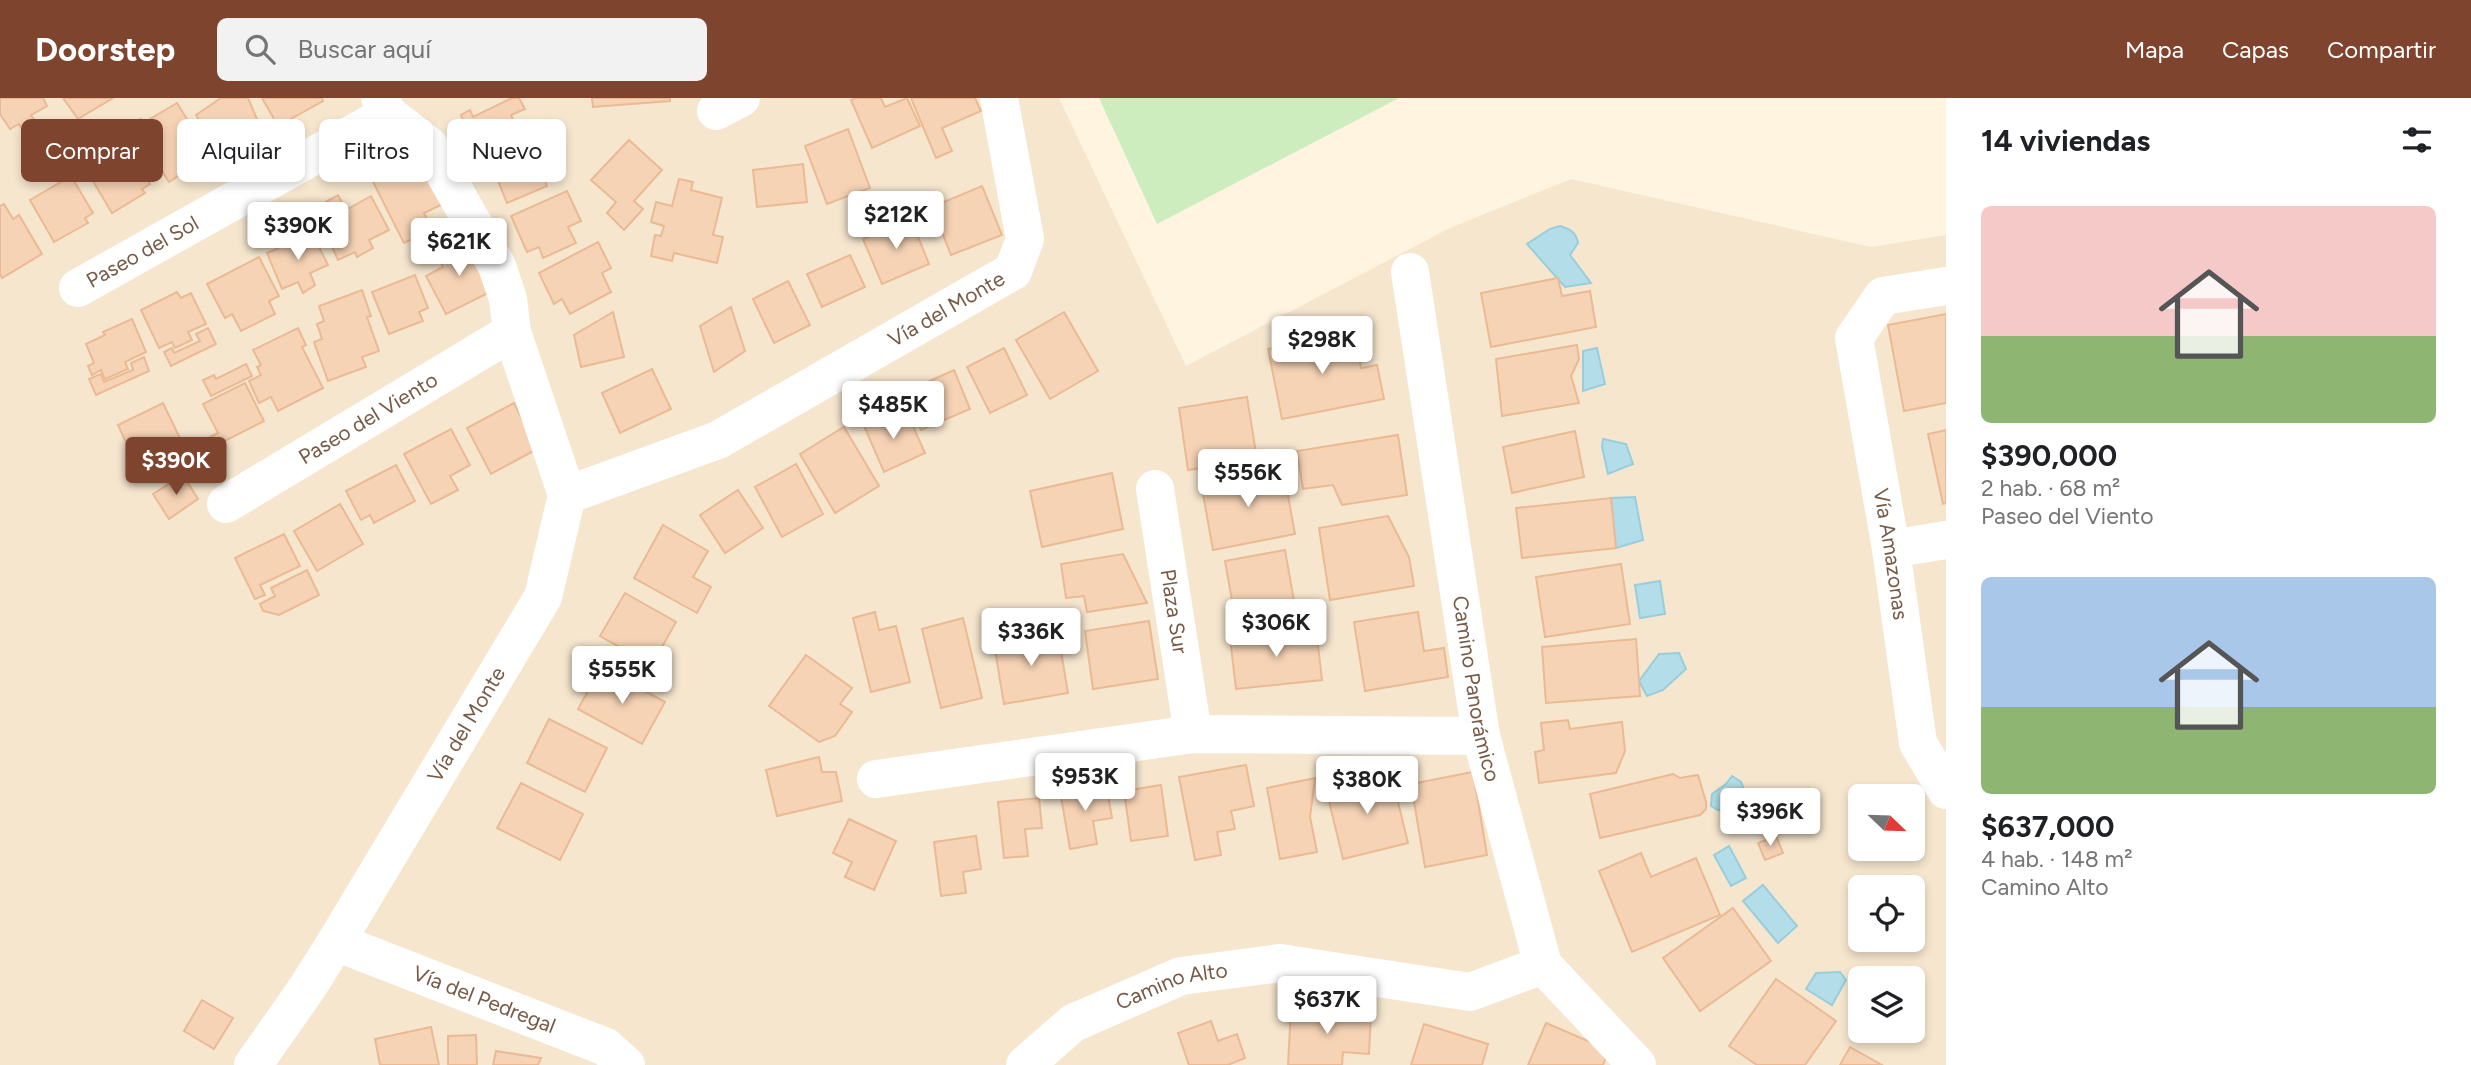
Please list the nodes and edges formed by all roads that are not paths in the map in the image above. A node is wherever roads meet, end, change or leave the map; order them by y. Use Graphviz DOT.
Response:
graph roads {
  1 [pos="999,98"];
  2 [pos="384,106"];
  3 [pos="1410,272"];
  4 [pos="1946,286"];
  5 [pos="78,288"];
  6 [pos="512,332"];
  7 [pos="1155,489"];
  8 [pos="567,495"];
  9 [pos="226,504"];
  10 [pos="1946,540"];
  11 [pos="1891,550"];
  12 [pos="1193,734"];
  13 [pos="1481,736"];
  14 [pos="876,779"];
  15 [pos="1946,790"];
  16 [pos="337,942"];
  17 [pos="1543,965"];
  18 [pos="253,1065"];
  19 [pos="626,1065"];
  20 [pos="1025,1065"];
  21 [pos="1637,1065"];
  1 -- 8 [label="street, Vía del Monte"];
  2 -- 5 [label="street, Paseo del Sol"];
  2 -- 6 [label="street"];
  3 -- 13 [label="street, Camino Panorámico"];
  4 -- 11 [label="street, Vía Amazonas"];
  6 -- 8 [label="street"];
  6 -- 9 [label="street, Paseo del Viento"];
  7 -- 12 [label="street, Plaza Sur"];
  8 -- 16 [label="street, Vía del Monte"];
  10 -- 11 [label="street"];
  11 -- 15 [label="street, Vía Amazonas"];
  12 -- 13 [label="street"];
  12 -- 14 [label="street"];
  13 -- 17 [label="street, Camino Panorámico"];
  16 -- 18 [label="street, Vía del Monte"];
  16 -- 19 [label="street, Vía del Pedregal"];
  17 -- 20 [label="street, Camino Alto"];
  17 -- 21 [label="street, Camino Panorámico"];
}
